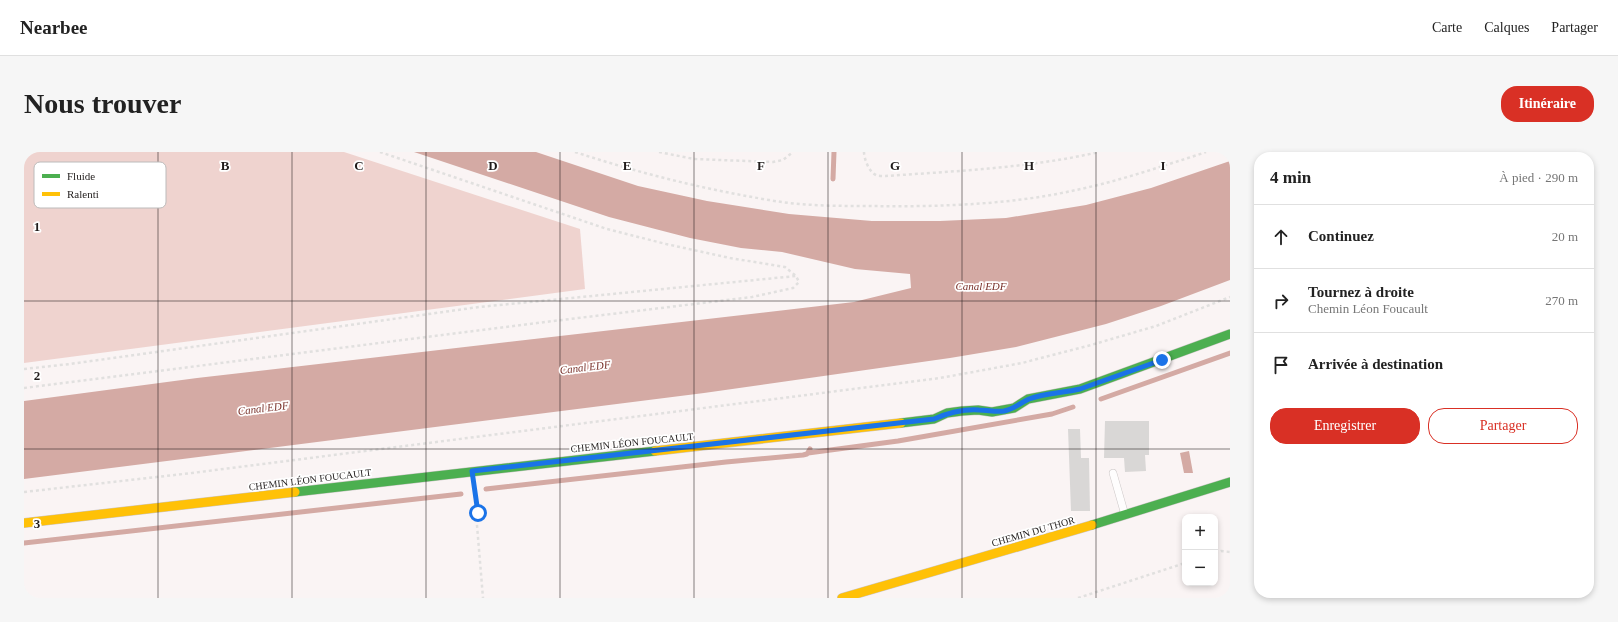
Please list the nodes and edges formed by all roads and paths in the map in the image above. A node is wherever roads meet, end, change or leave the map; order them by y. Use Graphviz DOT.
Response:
graph roads {
  1 [pos="380,152"];
  2 [pos="575,152"];
  3 [pos="659,152"];
  4 [pos="793,152"];
  5 [pos="864,152"];
  6 [pos="1099,152"];
  7 [pos="1206,152"];
  8 [pos="796,276"];
  9 [pos="1230,297"];
  10 [pos="1230,334"];
  11 [pos="24,369"];
  12 [pos="24,388"];
  13 [pos="472,471"];
  14 [pos="1113,474"];
  15 [pos="1230,482"];
  16 [pos="24,492"];
  17 [pos="1125,515"];
  18 [pos="24,523"];
  19 [pos="1218,552"];
  20 [pos="1230,552"];
  21 [pos="1182,564"];
  22 [pos="483,598"];
  23 [pos="842,598"];
  24 [pos="1078,598"];
  1 -- 8 [label="path"];
  2 -- 7 [label="path"];
  3 -- 4 [label="path"];
  5 -- 6 [label="path"];
  8 -- 11 [label="path"];
  8 -- 12 [label="path"];
  9 -- 16 [label="path"];
  10 -- 13 [label="main road, CHEMIN LÉON FOUCAULT"];
  13 -- 18 [label="main road, CHEMIN LÉON FOUCAULT"];
  13 -- 22 [label="path"];
  14 -- 17 [label="lane"];
  15 -- 17 [label="main road, CHEMIN DU THOR"];
  17 -- 23 [label="main road, CHEMIN DU THOR"];
  19 -- 20 [label="path"];
  21 -- 24 [label="path"];
}
